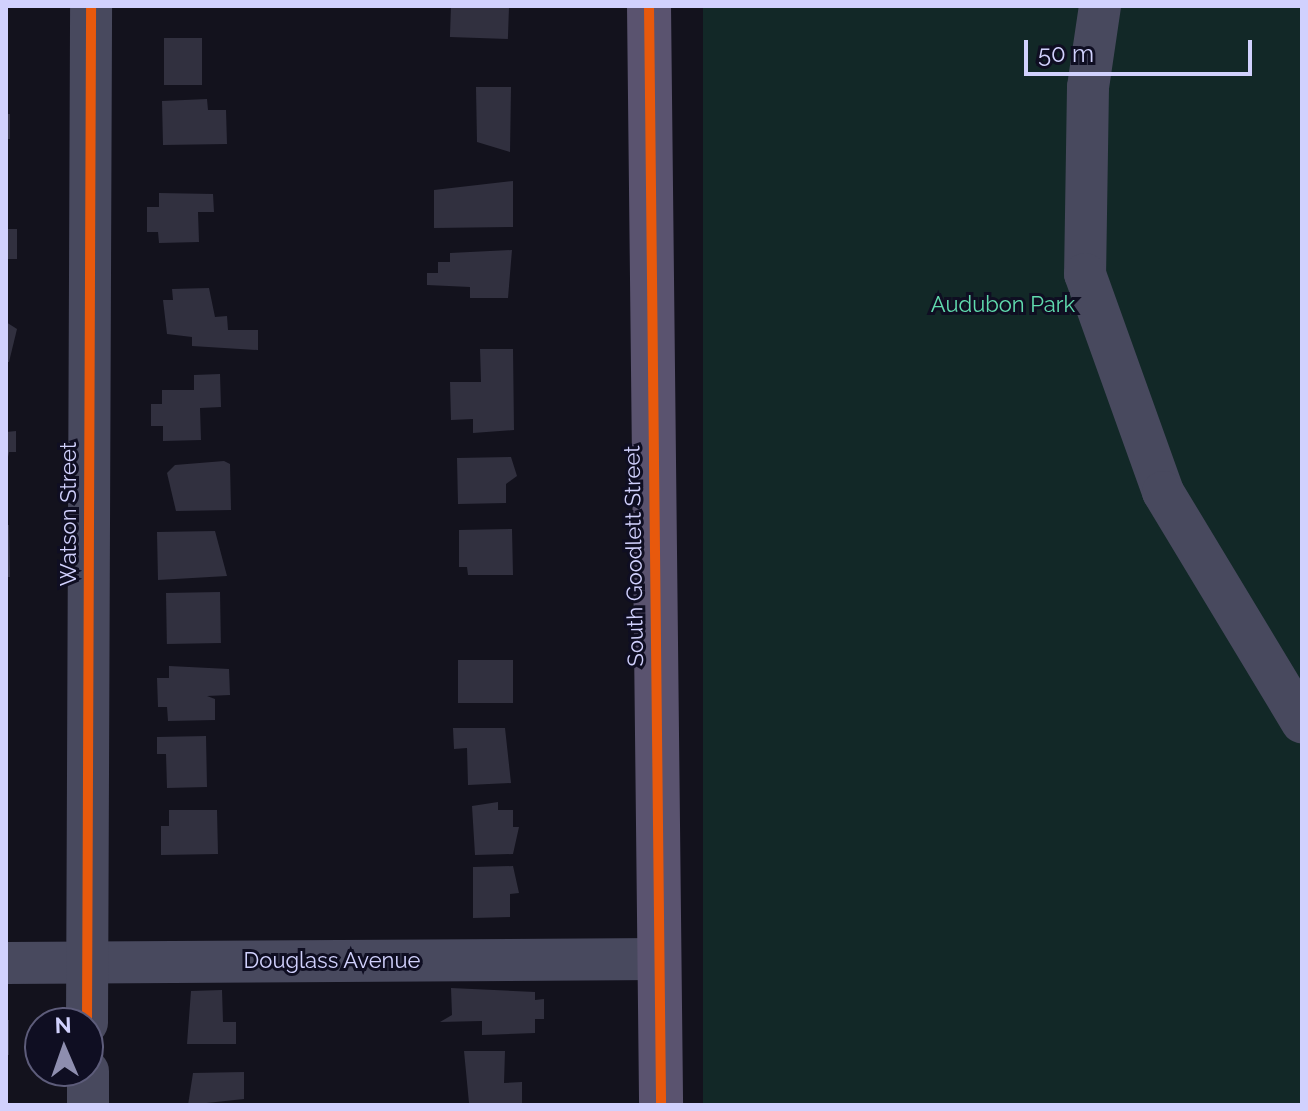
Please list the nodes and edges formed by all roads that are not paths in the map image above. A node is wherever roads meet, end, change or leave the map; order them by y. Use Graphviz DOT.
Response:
graph roads {
  1 [pos="91,6"];
  2 [pos="649,6"];
  3 [pos="1100,6"];
  4 [pos="1302,722"];
  5 [pos="658,959"];
  6 [pos="6,963"];
  7 [pos="87,963"];
  8 [pos="87,1007"];
  9 [pos="661,1105"];
  1 -- 7 [label="street, Watson Street"];
  2 -- 5 [label="main road, South Goodlett Street"];
  3 -- 4 [label="street"];
  5 -- 7 [label="street, Douglass Avenue"];
  5 -- 9 [label="main road, South Goodlett Street"];
  6 -- 7 [label="street, Douglass Avenue"];
  7 -- 8 [label="street, Watson Street"];
}
